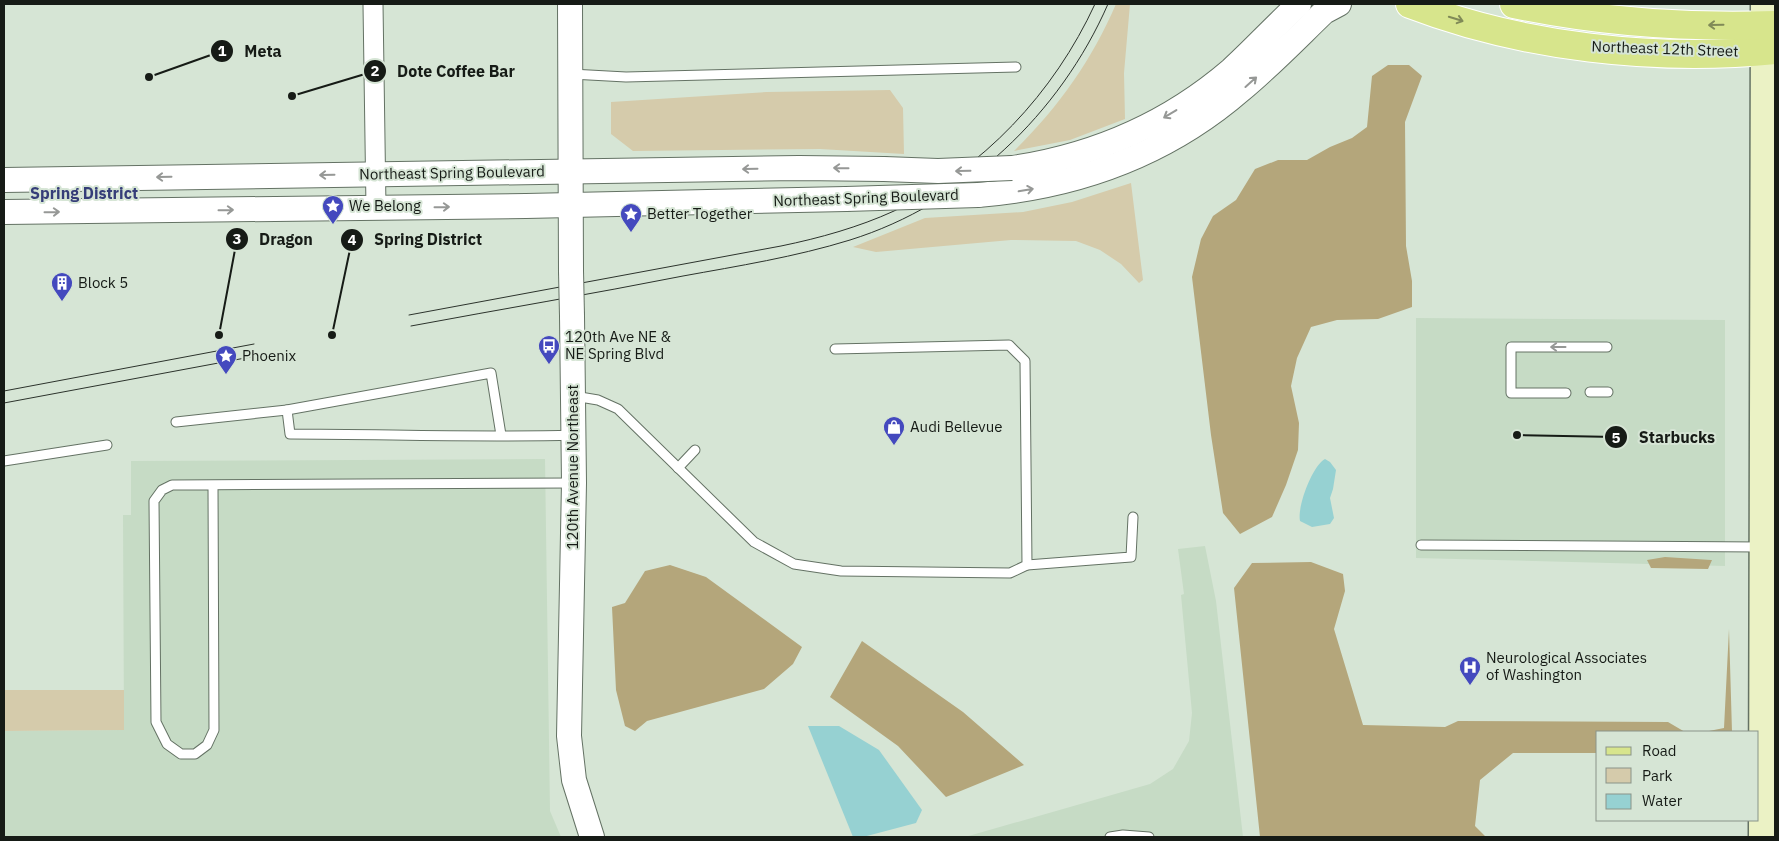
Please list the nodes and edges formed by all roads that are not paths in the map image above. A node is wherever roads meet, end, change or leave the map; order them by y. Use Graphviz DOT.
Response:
graph roads {
  1 [pos="373,4"];
  2 [pos="570,4"];
  3 [pos="1299,4"];
  4 [pos="1339,4"];
  5 [pos="1410,4"];
  6 [pos="1514,4"];
  7 [pos="1769,31"];
  8 [pos="1016,67"];
  9 [pos="570,74"];
  10 [pos="571,172"];
  11 [pos="375,174"];
  12 [pos="4,180"];
  13 [pos="571,205"];
  14 [pos="376,208"];
  15 [pos="4,212"];
  16 [pos="1607,347"];
  17 [pos="835,349"];
  18 [pos="1590,392"];
  19 [pos="1608,392"];
  20 [pos="1566,393"];
  21 [pos="574,396"];
  22 [pos="287,410"];
  23 [pos="176,422"];
  24 [pos="501,435"];
  25 [pos="574,435"];
  26 [pos="108,445"];
  27 [pos="695,450"];
  28 [pos="4,461"];
  29 [pos="678,468"];
  30 [pos="574,483"];
  31 [pos="213,485"];
  32 [pos="1133,518"];
  33 [pos="1421,545"];
  34 [pos="1763,547"];
  35 [pos="1028,565"];
  36 [pos="1769,631"];
  37 [pos="1760,797"];
  38 [pos="592,837"];
  39 [pos="1110,837"];
  40 [pos="1149,837"];
  41 [pos="1762,837"];
  1 -- 11 [label="street"];
  2 -- 9 [label="street, 120th Avenue Northeast"];
  3 -- 10 [label="street, Northeast Spring Boulevard, one-way, bridge"];
  13 -- 4 [label="street, Northeast Spring Boulevard, one-way, bridge"];
  5 -- 7 [label="main road, Northeast 12th Street, one-way"];
  7 -- 6 [label="main road, Northeast 12th Street, one-way"];
  7 -- 34 [label="main road"];
  8 -- 9 [label="lane"];
  9 -- 10 [label="street, 120th Avenue Northeast"];
  10 -- 11 [label="street, Northeast Spring Boulevard"];
  10 -- 13 [label="street, 120th Avenue Northeast"];
  11 -- 12 [label="street, Northeast Spring Boulevard, one-way"];
  11 -- 14 [label="street"];
  14 -- 13 [label="street, Northeast Spring Boulevard, one-way"];
  13 -- 21 [label="street, 120th Avenue Northeast, bridge"];
  15 -- 14 [label="street, Northeast Spring Boulevard, one-way"];
  16 -- 20 [label="lane, one-way"];
  17 -- 35 [label="lane"];
  18 -- 19 [label="lane"];
  21 -- 25 [label="street, 120th Avenue Northeast"];
  21 -- 29 [label="lane"];
  22 -- 23 [label="lane"];
  22 -- 24 [label="lane"];
  22 -- 24 [label="lane"];
  24 -- 25 [label="lane"];
  25 -- 30 [label="street, 120th Avenue Northeast"];
  26 -- 28 [label="lane"];
  27 -- 29 [label="lane"];
  29 -- 35 [label="lane"];
  30 -- 31 [label="lane"];
  30 -- 38 [label="street, 120th Avenue Northeast"];
  31 -- 31 [label="lane"];
  32 -- 35 [label="lane"];
  33 -- 34 [label="lane"];
  34 -- 36 [label="main road"];
  36 -- 37 [label="main road"];
  37 -- 41 [label="main road"];
  39 -- 40 [label="lane"];
}
